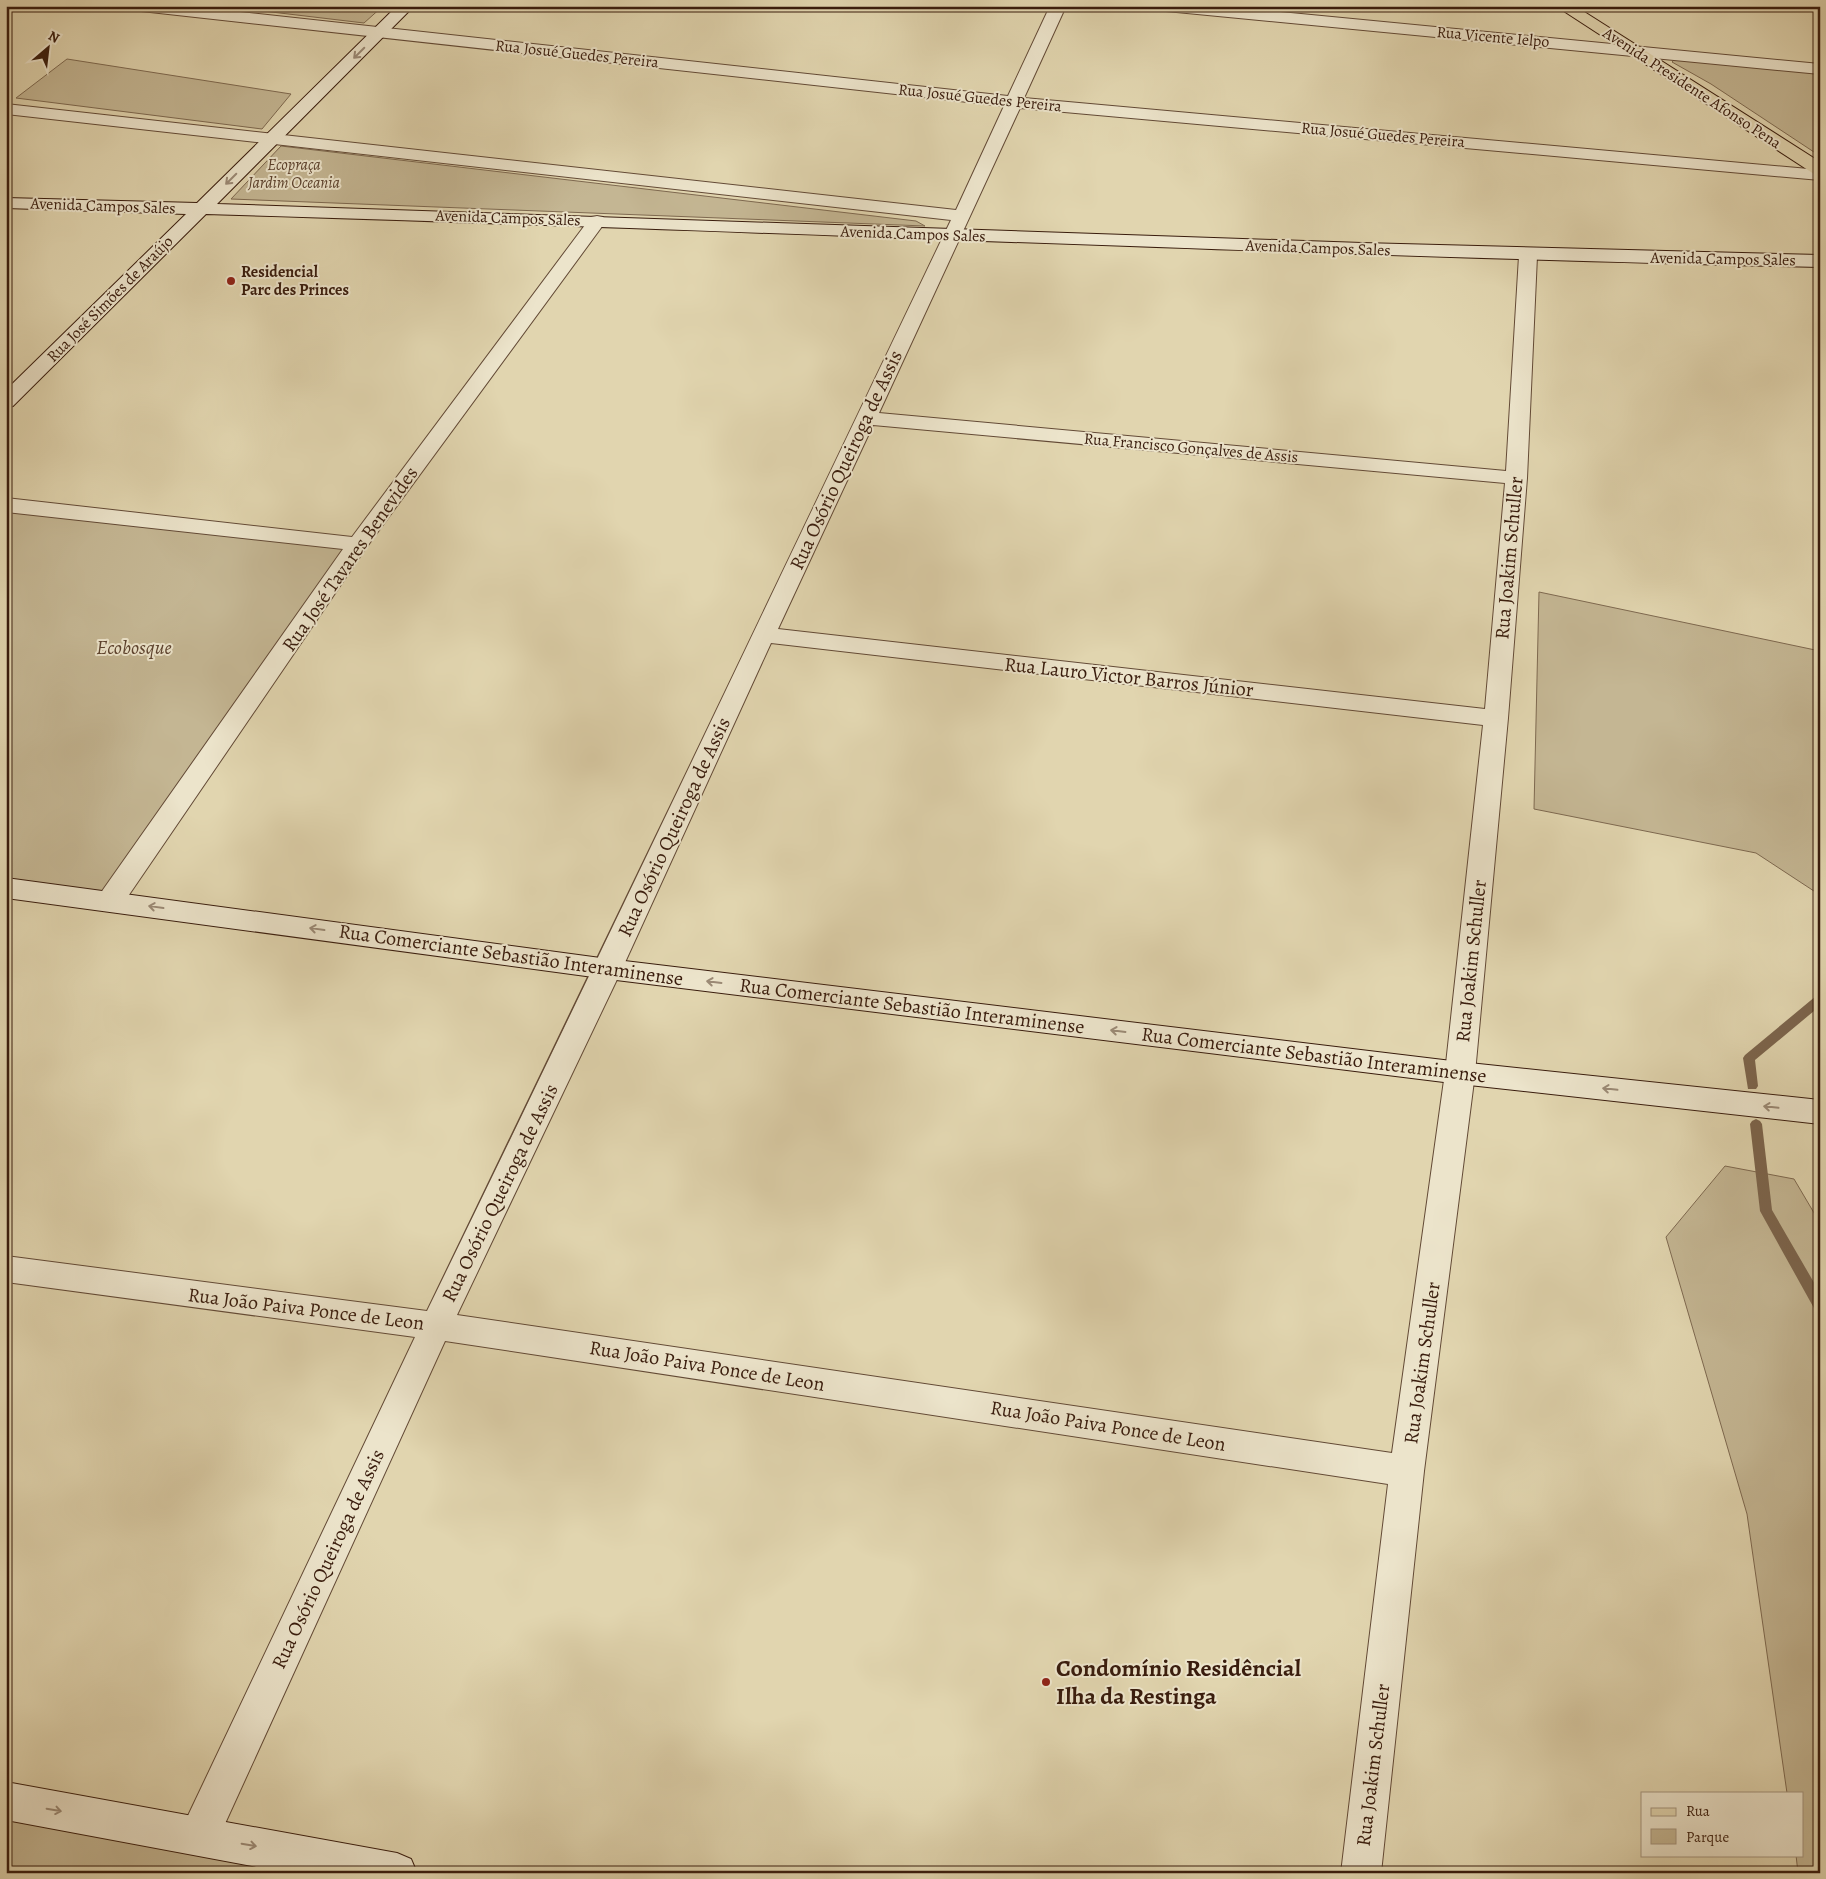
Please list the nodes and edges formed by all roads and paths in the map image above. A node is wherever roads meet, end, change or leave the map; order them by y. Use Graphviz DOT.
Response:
graph roads {
  1 [pos="141,6"];
  2 [pos="406,6"];
  3 [pos="1058,6"];
  4 [pos="1166,6"];
  5 [pos="1564,6"];
  6 [pos="379,32"];
  7 [pos="1632,51"];
  8 [pos="1820,68"];
  9 [pos="1013,102"];
  10 [pos="6,109"];
  11 [pos="272,139"];
  12 [pos="1820,170"];
  13 [pos="1820,175"];
  14 [pos="6,203"];
  15 [pos="202,208"];
  16 [pos="962,216"];
  17 [pos="596,221"];
  18 [pos="952,236"];
  19 [pos="1528,256"];
  20 [pos="1820,261"];
  21 [pos="9,396"];
  22 [pos="867,418"];
  23 [pos="1516,478"];
  24 [pos="6,505"];
  25 [pos="358,544"];
  26 [pos="762,635"];
  27 [pos="1496,718"];
  28 [pos="6,888"];
  29 [pos="110,901"];
  30 [pos="608,969"];
  31 [pos="1460,1073"];
  32 [pos="1817,1116"];
  33 [pos="6,1269"];
  34 [pos="436,1326"];
  35 [pos="1407,1472"];
  36 [pos="6,1801"];
  37 [pos="199,1836"];
  38 [pos="397,1873"];
  39 [pos="1361,1873"];
  1 -- 6 [label="street, Rua Josué Guedes Pereira"];
  2 -- 6 [label="street, Rua José Simões de Araújo"];
  3 -- 9 [label="street, Rua Osório Queiroga de Assis"];
  4 -- 7 [label="street, Rua Vicente Ielpo"];
  5 -- 7 [label="main road, Avenida Presidente Afonso Pena"];
  6 -- 9 [label="street, Rua Josué Guedes Pereira"];
  6 -- 11 [label="street, Rua José Simões de Araújo, one-way"];
  7 -- 8 [label="street, Rua Vicente Ielpo"];
  7 -- 12 [label="main road, Avenida Presidente Afonso Pena"];
  9 -- 13 [label="street, Rua Josué Guedes Pereira"];
  9 -- 16 [label="street, Rua Osório Queiroga de Assis"];
  10 -- 11 [label="street"];
  11 -- 15 [label="street, Rua José Simões de Araújo, one-way"];
  11 -- 16 [label="street"];
  14 -- 15 [label="street, Avenida Campos Sales"];
  15 -- 17 [label="street, Avenida Campos Sales"];
  15 -- 21 [label="street, Rua José Simões de Araújo"];
  16 -- 18 [label="street, Rua Osório Queiroga de Assis"];
  17 -- 18 [label="street, Avenida Campos Sales"];
  17 -- 25 [label="street, Rua José Tavares Benevides"];
  18 -- 19 [label="street, Avenida Campos Sales"];
  18 -- 22 [label="street, Rua Osório Queiroga de Assis"];
  19 -- 20 [label="street, Avenida Campos Sales"];
  19 -- 23 [label="street, Rua Joakim Schuller"];
  22 -- 23 [label="street, Rua Francisco Gonçalves de Assis"];
  22 -- 26 [label="street, Rua Osório Queiroga de Assis"];
  23 -- 27 [label="street, Rua Joakim Schuller"];
  24 -- 25 [label="street"];
  25 -- 29 [label="street, Rua José Tavares Benevides"];
  26 -- 27 [label="street, Rua Lauro Victor Barros Júnior"];
  26 -- 30 [label="street, Rua Osório Queiroga de Assis"];
  27 -- 31 [label="street, Rua Joakim Schuller"];
  28 -- 29 [label="street, Rua Comerciante Sebastião Interaminense"];
  30 -- 29 [label="street, Rua Comerciante Sebastião Interaminense, one-way"];
  31 -- 30 [label="street, Rua Comerciante Sebastião Interaminense, one-way"];
  30 -- 34 [label="street, Rua Osório Queiroga de Assis"];
  32 -- 31 [label="street, Rua Comerciante Sebastião Interaminense, one-way"];
  31 -- 35 [label="street, Rua Joakim Schuller"];
  33 -- 34 [label="street, Rua João Paiva Ponce de Leon"];
  34 -- 35 [label="street, Rua João Paiva Ponce de Leon"];
  34 -- 37 [label="street, Rua Osório Queiroga de Assis"];
  35 -- 39 [label="street, Rua Joakim Schuller"];
  36 -- 37 [label="street, one-way"];
  37 -- 38 [label="street, one-way"];
}
